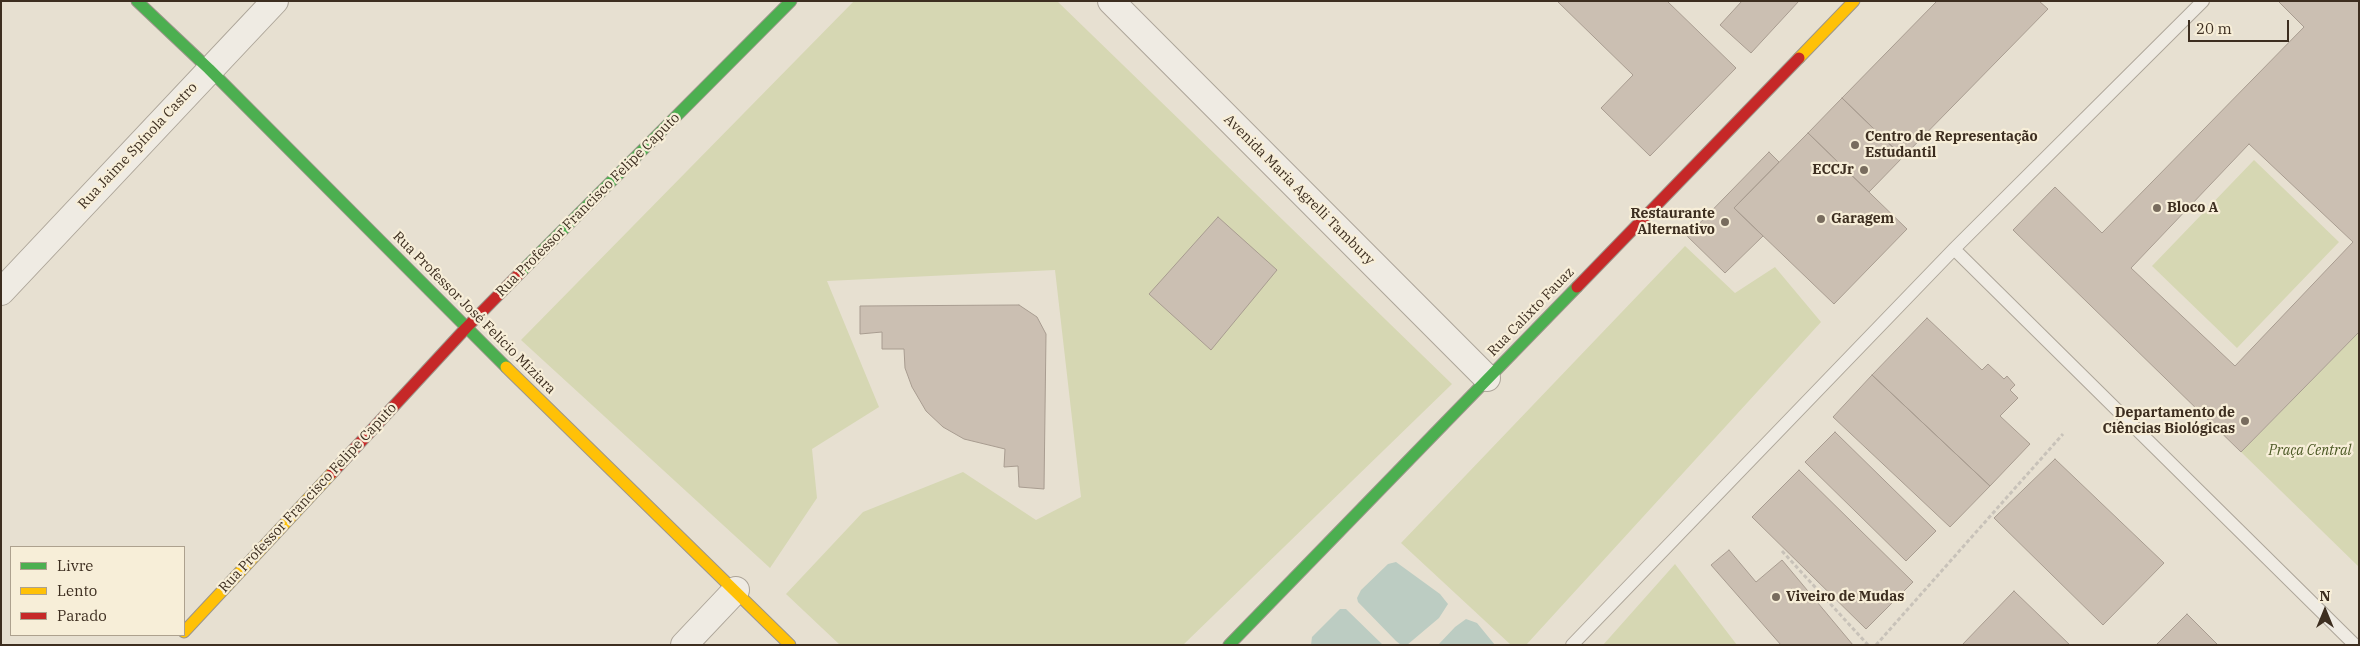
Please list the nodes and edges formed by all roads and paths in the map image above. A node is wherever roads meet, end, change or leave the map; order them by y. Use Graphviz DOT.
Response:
graph roads {
  1 [pos="137,1"];
  2 [pos="275,1"];
  3 [pos="791,1"];
  4 [pos="1112,1"];
  5 [pos="1854,1"];
  6 [pos="2203,1"];
  7 [pos="209,69"];
  8 [pos="1954,249"];
  9 [pos="1,292"];
  10 [pos="466,328"];
  11 [pos="1488,378"];
  12 [pos="2063,434"];
  13 [pos="1782,551"];
  14 [pos="736,590"];
  15 [pos="185,630"];
  16 [pos="684,645"];
  17 [pos="790,645"];
  18 [pos="1230,645"];
  19 [pos="1572,645"];
  20 [pos="1868,645"];
  21 [pos="1876,645"];
  22 [pos="2355,645"];
  1 -- 7 [label="street, Rua Professor José Felício Miziara"];
  2 -- 7 [label="street, Rua Jaime Spínola Castro"];
  3 -- 10 [label="street, Rua Professor Francisco Felipe Caputo"];
  4 -- 11 [label="street, Avenida Maria Agrelli Tambury"];
  5 -- 11 [label="street, Rua Calixto Fauaz"];
  6 -- 8 [label="lane"];
  7 -- 9 [label="street, Rua Jaime Spínola Castro"];
  7 -- 10 [label="street, Rua Professor José Felício Miziara"];
  8 -- 19 [label="lane"];
  8 -- 22 [label="lane"];
  10 -- 14 [label="street, Rua Professor José Felício Miziara"];
  10 -- 15 [label="street, Rua Professor Francisco Felipe Caputo"];
  11 -- 18 [label="street, Rua Calixto Fauaz"];
  12 -- 21 [label="path"];
  13 -- 20 [label="path"];
  14 -- 16 [label="street"];
  14 -- 17 [label="street, Rua Professor José Felício Miziara"];
}
